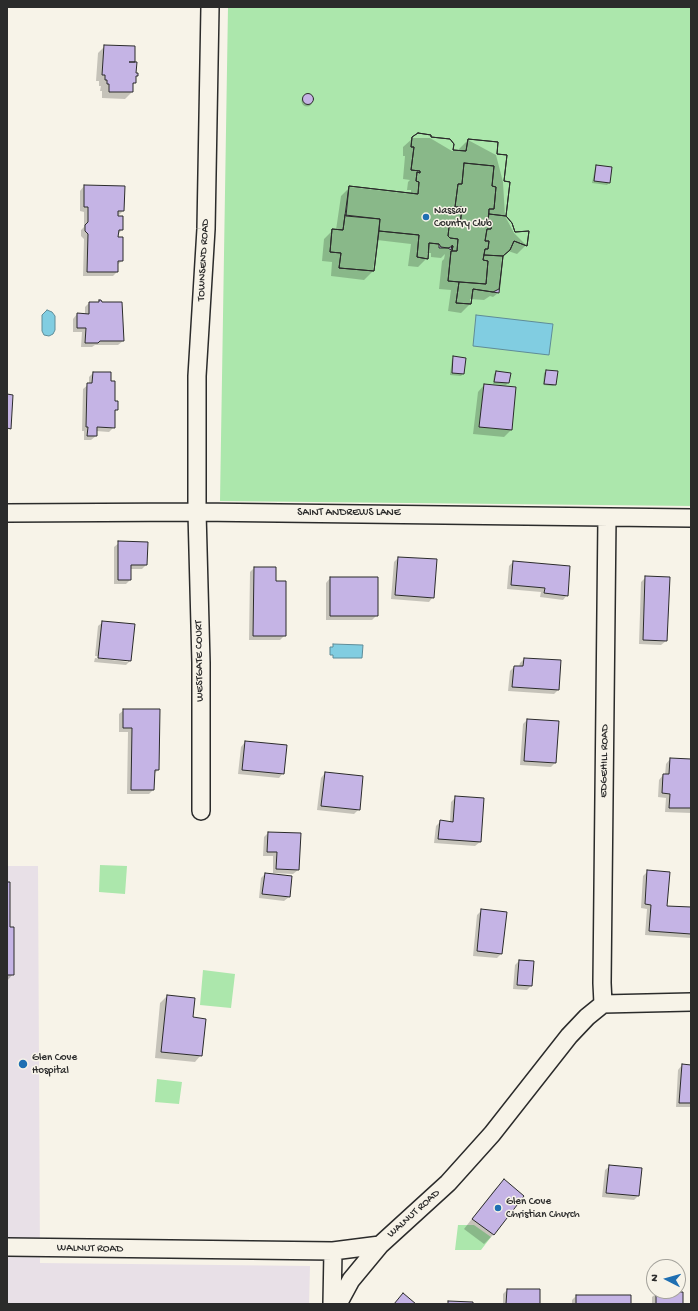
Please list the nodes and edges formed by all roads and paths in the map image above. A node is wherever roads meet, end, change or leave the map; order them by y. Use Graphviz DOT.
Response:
graph roads {
  1 [pos="210,7"];
  2 [pos="197,512"];
  3 [pos="7,513"];
  4 [pos="607,517"];
  5 [pos="691,518"];
  6 [pos="201,810"];
  7 [pos="691,1002"];
  8 [pos="603,1004"];
  9 [pos="380,1245"];
  10 [pos="7,1247"];
  11 [pos="333,1251"];
  12 [pos="332,1304"];
  13 [pos="338,1304"];
  1 -- 2 [label="street, TOWNSEND ROAD"];
  2 -- 3 [label="street, SAINT ANDREWS LANE"];
  2 -- 4 [label="street, SAINT ANDREWS LANE"];
  2 -- 6 [label="street, WESTGATE COURT"];
  4 -- 5 [label="street, SAINT ANDREWS LANE"];
  4 -- 8 [label="street, EDGEHILL ROAD"];
  7 -- 8 [label="street"];
  8 -- 9 [label="street, WALNUT ROAD"];
  9 -- 11 [label="street, WALNUT ROAD"];
  9 -- 13 [label="street"];
  10 -- 11 [label="street, WALNUT ROAD"];
  11 -- 12 [label="street"];
}
